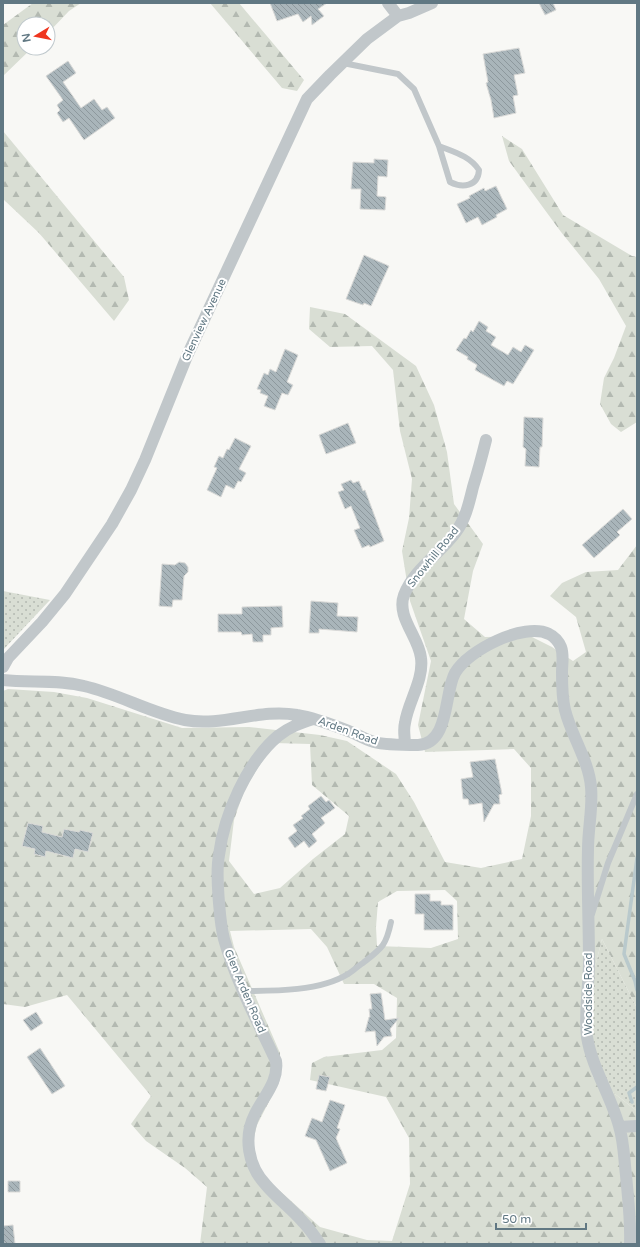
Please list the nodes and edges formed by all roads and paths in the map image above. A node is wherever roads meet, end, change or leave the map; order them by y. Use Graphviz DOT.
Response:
graph roads {
  1 [pos="388,3"];
  2 [pos="432,3"];
  3 [pos="398,16"];
  4 [pos="342,63"];
  5 [pos="439,146"];
  6 [pos="486,440"];
  7 [pos="3,667"];
  8 [pos="3,680"];
  9 [pos="314,718"];
  10 [pos="405,744"];
  11 [pos="637,794"];
  12 [pos="391,922"];
  13 [pos="588,927"];
  14 [pos="244,991"];
  15 [pos="637,1126"];
  16 [pos="620,1127"];
  17 [pos="320,1244"];
  18 [pos="630,1244"];
  1 -- 3 [label="street"];
  2 -- 3 [label="street, Glenview Avenue"];
  3 -- 4 [label="street, Glenview Avenue"];
  4 -- 5 [label="lane"];
  4 -- 7 [label="street, Glenview Avenue"];
  5 -- 5 [label="lane"];
  6 -- 10 [label="street, Snowhill Road"];
  8 -- 9 [label="street, Arden Road"];
  9 -- 10 [label="street, Arden Road"];
  9 -- 14 [label="street, Glen Arden Road"];
  10 -- 13 [label="street, Arden Road"];
  11 -- 13 [label="lane, Woodside Road"];
  12 -- 14 [label="lane"];
  13 -- 16 [label="street, Woodside Road"];
  14 -- 17 [label="street, Glen Arden Road"];
  15 -- 16 [label="street"];
  16 -- 18 [label="street, Woodside Road"];
}
